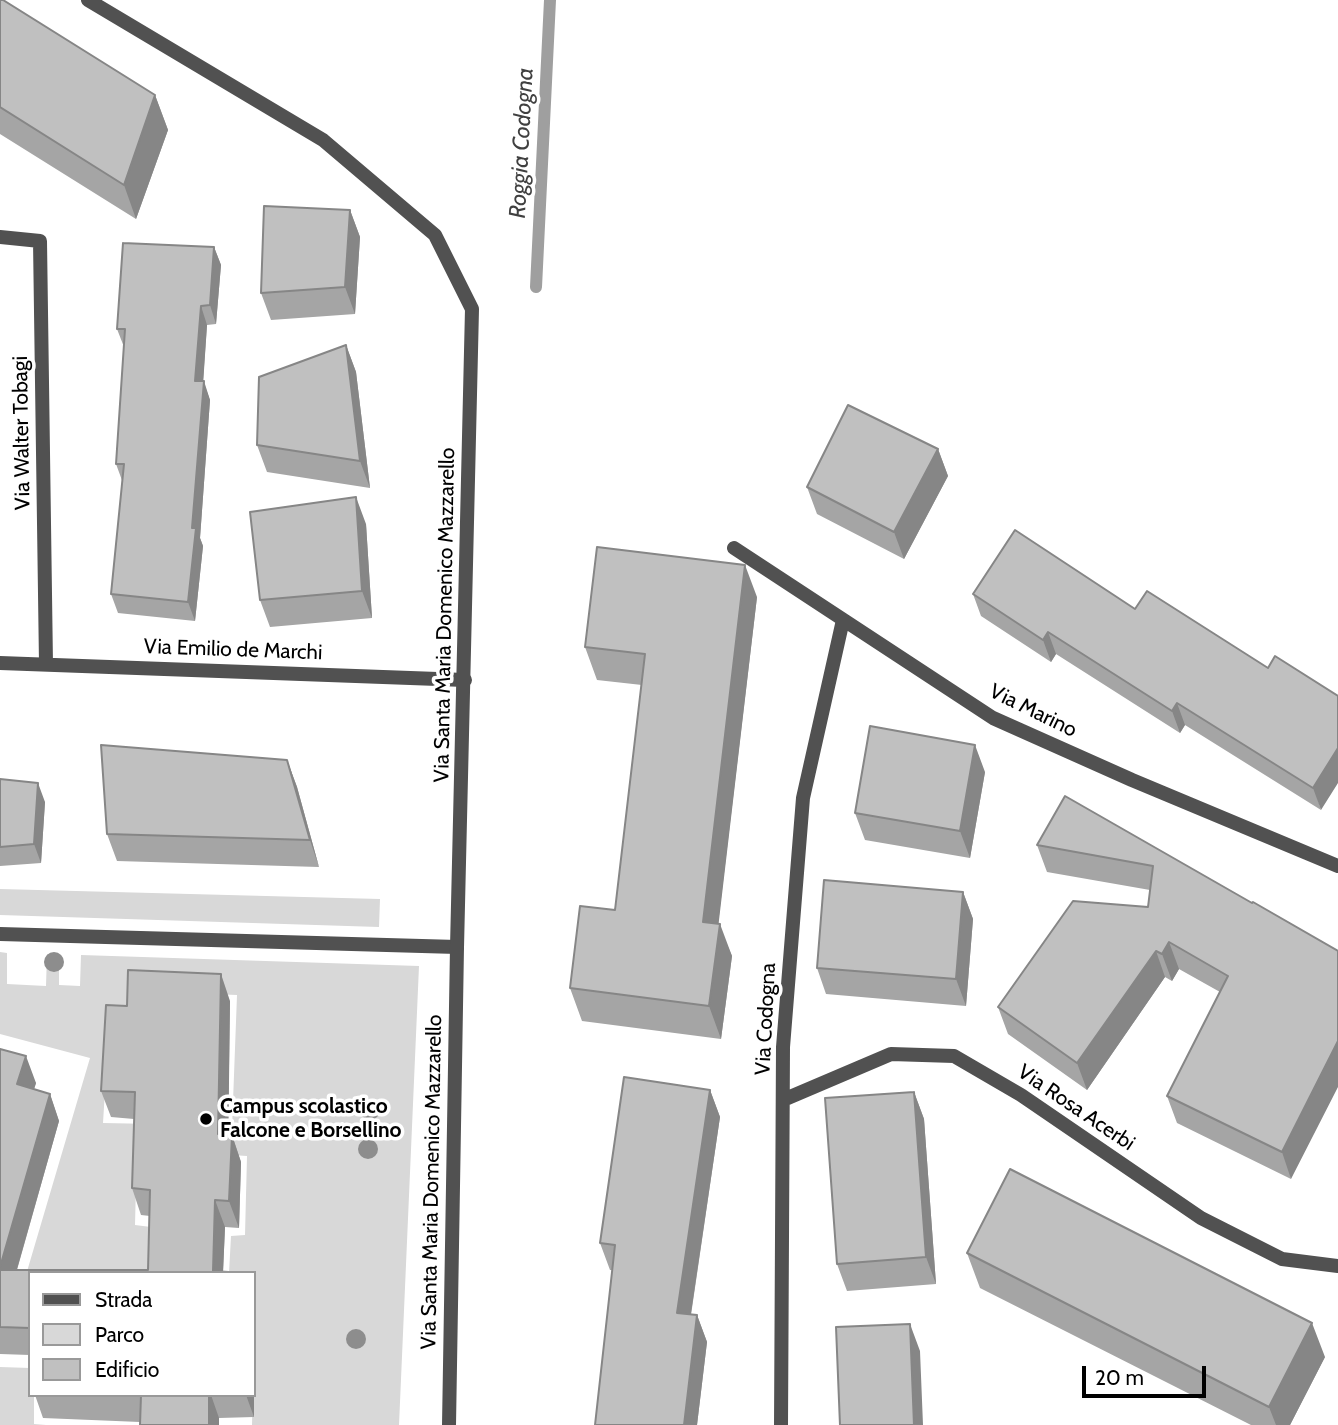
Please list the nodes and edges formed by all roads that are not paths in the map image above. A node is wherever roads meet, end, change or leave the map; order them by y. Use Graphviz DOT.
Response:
graph roads {
  1 [pos="88,0"];
  2 [pos="0,237"];
  3 [pos="734,548"];
  4 [pos="843,620"];
  5 [pos="0,663"];
  6 [pos="46,664"];
  7 [pos="465,680"];
  8 [pos="1338,866"];
  9 [pos="0,934"];
  10 [pos="457,947"];
  11 [pos="783,1100"];
  12 [pos="1338,1266"];
  13 [pos="449,1425"];
  14 [pos="781,1425"];
  1 -- 7 [label="street, Via Santa Maria Domenico Mazzarello"];
  2 -- 6 [label="street, Via Walter Tobagi"];
  3 -- 4 [label="street, Via Marino"];
  4 -- 8 [label="street, Via Marino"];
  4 -- 11 [label="street, Via Codogna"];
  5 -- 6 [label="street, Via Emilio de Marchi"];
  6 -- 7 [label="street, Via Emilio de Marchi"];
  7 -- 10 [label="street, Via Santa Maria Domenico Mazzarello"];
  9 -- 10 [label="street"];
  10 -- 13 [label="street, Via Santa Maria Domenico Mazzarello"];
  11 -- 12 [label="street, Via Rosa Acerbi"];
  11 -- 14 [label="street, Via Codogna"];
}
